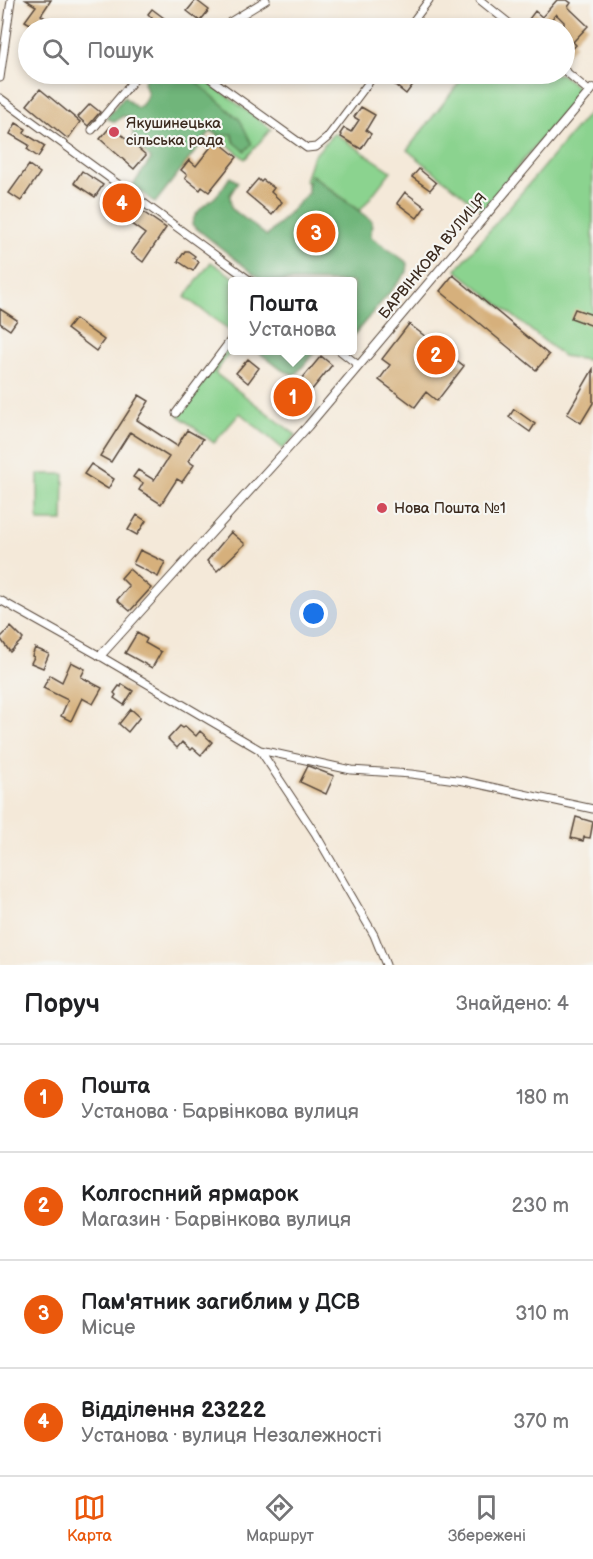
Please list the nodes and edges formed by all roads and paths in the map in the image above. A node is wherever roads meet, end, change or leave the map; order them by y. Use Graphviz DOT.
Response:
graph roads {
  1 [pos="11,0"];
  2 [pos="266,0"];
  3 [pos="429,0"];
  4 [pos="480,0"];
  5 [pos="236,18"];
  6 [pos="416,18"];
  7 [pos="502,18"];
  8 [pos="0,78"];
  9 [pos="575,78"];
  10 [pos="131,84"];
  11 [pos="218,84"];
  12 [pos="368,84"];
  13 [pos="591,90"];
  14 [pos="0,98"];
  15 [pos="92,130"];
  16 [pos="245,277"];
  17 [pos="228,344"];
  18 [pos="344,355"];
  19 [pos="358,366"];
  20 [pos="176,413"];
  21 [pos="0,600"];
  22 [pos="100,656"];
  23 [pos="260,750"];
  24 [pos="593,809"];
  25 [pos="386,965"];
  1 -- 8 [label="street"];
  2 -- 5 [label="street"];
  3 -- 6 [label="street"];
  4 -- 7 [label="street"];
  9 -- 13 [label="street"];
  10 -- 15 [label="street"];
  11 -- 12 [label="street"];
  13 -- 19 [label="street, БАРВІНКОВА ВУЛИЦЯ"];
  14 -- 16 [label="street"];
  17 -- 20 [label="street"];
  18 -- 19 [label="street"];
  19 -- 22 [label="street, БАРВІНКОВА ВУЛИЦЯ"];
  21 -- 22 [label="street"];
  22 -- 23 [label="street"];
  23 -- 24 [label="street"];
  23 -- 25 [label="street"];
}
